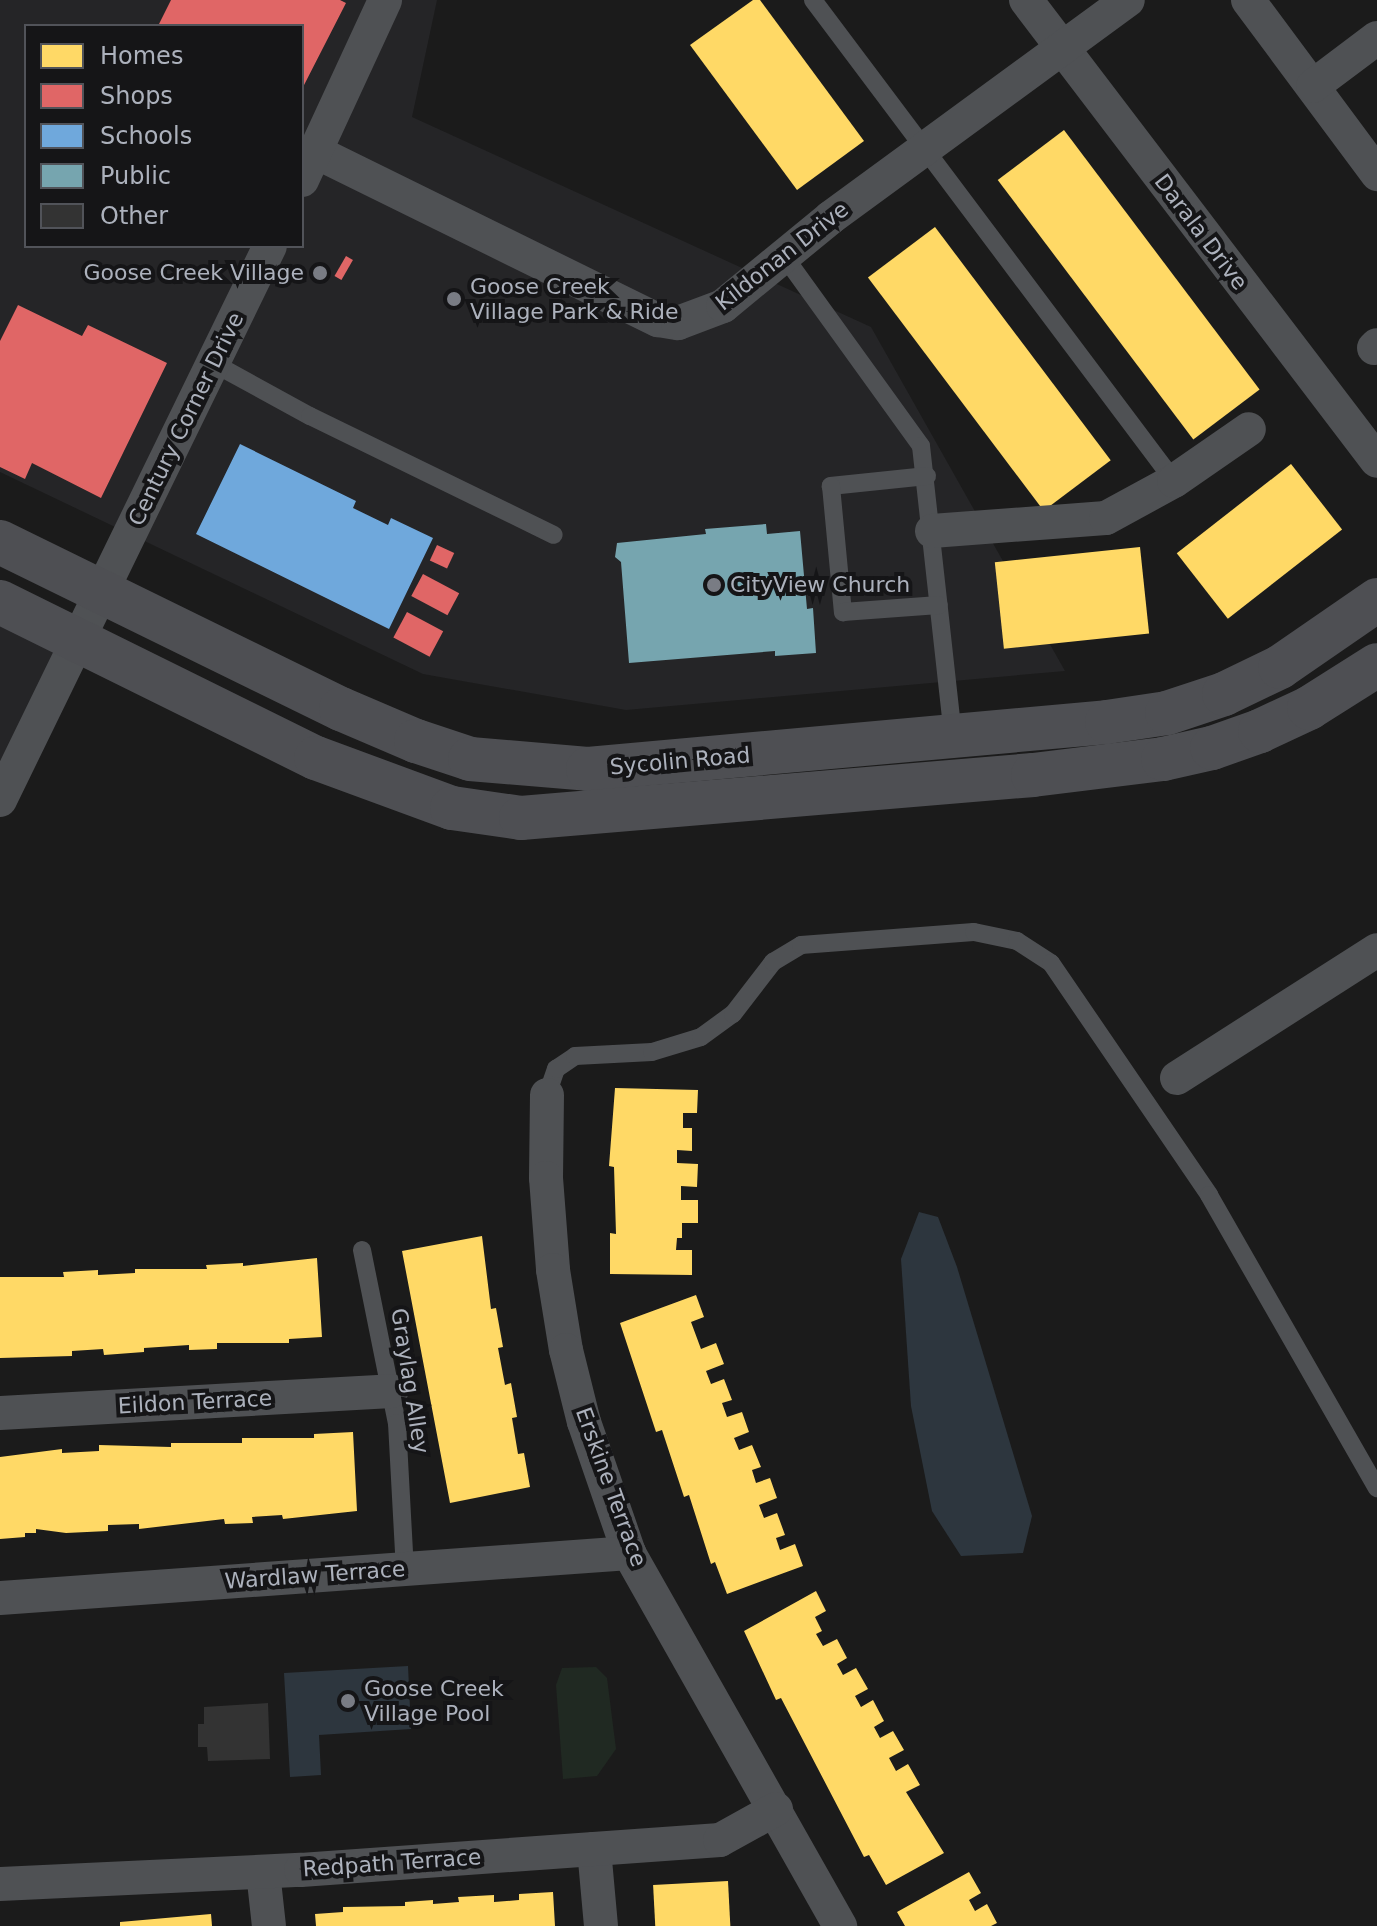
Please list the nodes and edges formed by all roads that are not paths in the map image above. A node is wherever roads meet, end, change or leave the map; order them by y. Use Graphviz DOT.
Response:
graph roads {
  1 [pos="385,0"];
  2 [pos="813,0"];
  3 [pos="1026,0"];
  4 [pos="1128,0"];
  5 [pos="1248,0"];
  6 [pos="1377,38"];
  7 [pos="1062,51"];
  8 [pos="1313,86"];
  9 [pos="924,151"];
  10 [pos="309,166"];
  11 [pos="1377,174"];
  12 [pos="269,248"];
  13 [pos="784,256"];
  14 [pos="213,363"];
  15 [pos="1249,429"];
  16 [pos="1377,461"];
  17 [pos="927,476"];
  18 [pos="1174,481"];
  19 [pos="932,531"];
  20 [pos="554,535"];
  21 [pos="0,542"];
  22 [pos="102,592"];
  23 [pos="1377,600"];
  24 [pos="0,602"];
  25 [pos="939,605"];
  26 [pos="78,640"];
  27 [pos="1377,665"];
  28 [pos="953,736"];
  29 [pos="0,800"];
  30 [pos="1377,950"];
  31 [pos="1177,1078"];
  32 [pos="547,1095"];
  33 [pos="362,1250"];
  34 [pos="391,1391"];
  35 [pos="0,1413"];
  36 [pos="1377,1488"];
  37 [pos="629,1553"];
  38 [pos="405,1569"];
  39 [pos="0,1598"];
  40 [pos="776,1809"];
  41 [pos="594,1849"];
  42 [pos="263,1872"];
  43 [pos="0,1884"];
  44 [pos="269,1926"];
  45 [pos="601,1926"];
  46 [pos="840,1926"];
  1 -- 10 [label="street"];
  2 -- 9 [label="lane"];
  3 -- 7 [label="street, Darala Drive"];
  4 -- 7 [label="street, Kildonan Drive"];
  5 -- 8 [label="street"];
  6 -- 8 [label="street"];
  7 -- 9 [label="street, Kildonan Drive"];
  7 -- 16 [label="street, Darala Drive"];
  8 -- 11 [label="street"];
  9 -- 13 [label="street, Kildonan Drive"];
  9 -- 18 [label="lane"];
  10 -- 13 [label="street, Kildonan Drive"];
  12 -- 14 [label="street, Century Corner Drive"];
  13 -- 17 [label="lane"];
  14 -- 20 [label="lane"];
  14 -- 22 [label="street, Century Corner Drive"];
  15 -- 18 [label="street"];
  17 -- 19 [label="lane"];
  17 -- 25 [label="lane"];
  18 -- 19 [label="street"];
  19 -- 25 [label="lane"];
  21 -- 22 [label="main road, Sycolin Road"];
  22 -- 26 [label="street, Century Corner Drive"];
  22 -- 28 [label="main road, Sycolin Road"];
  23 -- 28 [label="main road, Sycolin Road"];
  24 -- 26 [label="main road, Sycolin Road"];
  25 -- 28 [label="lane"];
  26 -- 27 [label="main road, Sycolin Road"];
  26 -- 29 [label="street, Century Corner Drive"];
  30 -- 31 [label="street"];
  32 -- 36 [label="lane"];
  32 -- 37 [label="street, Erskine Terrace"];
  33 -- 34 [label="lane, Graylag Alley"];
  34 -- 35 [label="street, Eildon Terrace"];
  34 -- 38 [label="lane, Graylag Alley"];
  37 -- 38 [label="street, Wardlaw Terrace"];
  37 -- 40 [label="street, Erskine Terrace"];
  38 -- 39 [label="street, Wardlaw Terrace"];
  40 -- 41 [label="street, Redpath Terrace"];
  40 -- 46 [label="street, Erskine Terrace"];
  41 -- 42 [label="street, Redpath Terrace"];
  41 -- 45 [label="street"];
  42 -- 43 [label="street, Redpath Terrace"];
  42 -- 44 [label="street"];
}
